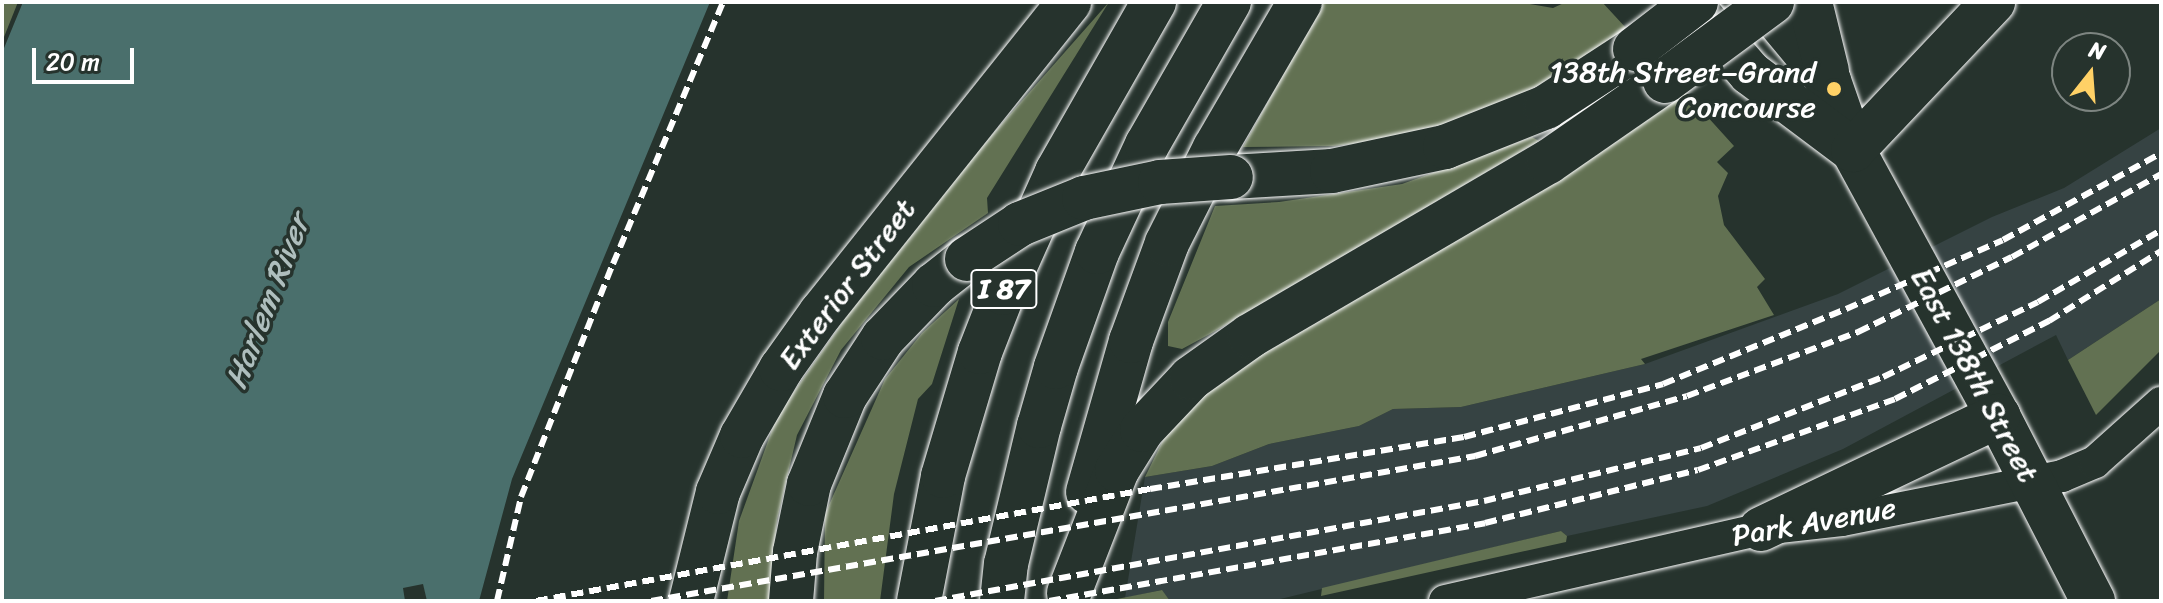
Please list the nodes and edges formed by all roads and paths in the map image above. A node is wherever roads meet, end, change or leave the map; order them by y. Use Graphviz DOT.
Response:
graph roads {
  1 [pos="1069,2"];
  2 [pos="1154,2"];
  3 [pos="1229,2"];
  4 [pos="1300,2"];
  5 [pos="1688,2"];
  6 [pos="1696,2"];
  7 [pos="1763,2"];
  8 [pos="1772,2"];
  9 [pos="1810,2"];
  10 [pos="1993,2"];
  11 [pos="1829,81"];
  12 [pos="1853,150"];
  13 [pos="2161,403"];
  14 [pos="1998,416"];
  15 [pos="2031,483"];
  16 [pos="1761,529"];
  17 [pos="1068,597"];
  18 [pos="691,601"];
  19 [pos="791,601"];
  20 [pos="919,601"];
  21 [pos="1002,601"];
  22 [pos="1445,601"];
  23 [pos="2093,601"];
  1 -- 18 [label="main road, Exterior Street"];
  2 -- 20 [label="main road, I 87"];
  3 -- 21 [label="main road, I 87"];
  4 -- 17 [label="main road"];
  5 -- 12 [label="main road, East 138th Street"];
  6 -- 19 [label="main road, bridge"];
  7 -- 11 [label="main road, East 138th Street"];
  8 -- 17 [label="main road, bridge"];
  9 -- 11 [label="main road"];
  10 -- 12 [label="main road"];
  11 -- 12 [label="main road, East 138th Street"];
  12 -- 14 [label="main road, East 138th Street"];
  13 -- 15 [label="street, Park Avenue"];
  14 -- 15 [label="main road, East 138th Street"];
  14 -- 16 [label="main road"];
  15 -- 16 [label="street, Park Avenue"];
  15 -- 23 [label="main road, East 138th Street"];
  16 -- 22 [label="street, Park Avenue"];
}
